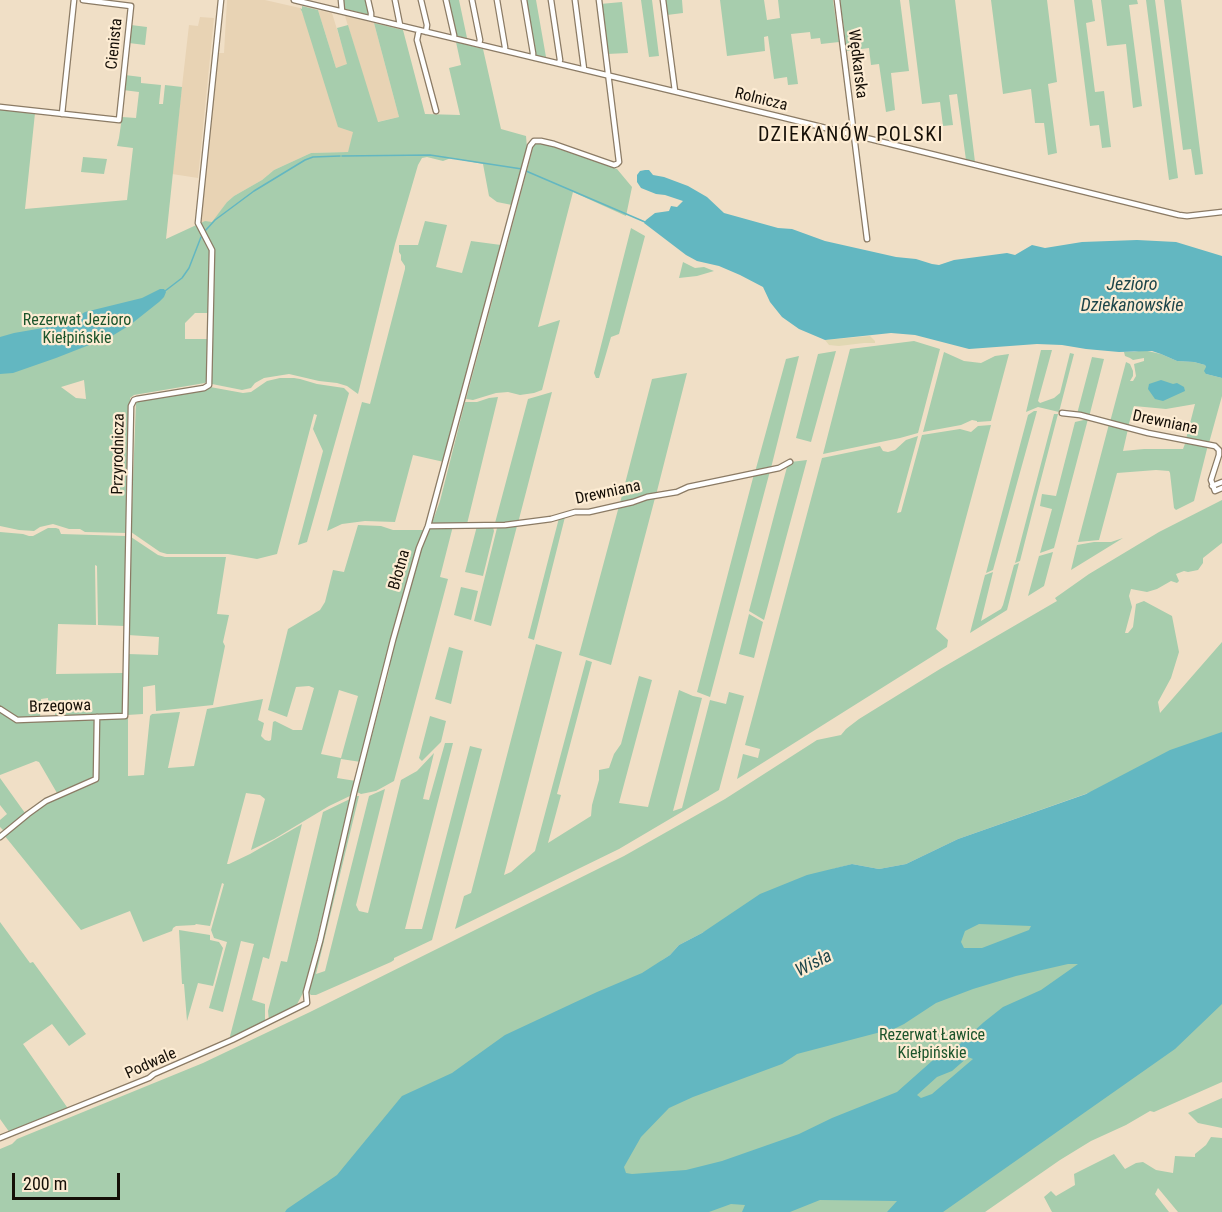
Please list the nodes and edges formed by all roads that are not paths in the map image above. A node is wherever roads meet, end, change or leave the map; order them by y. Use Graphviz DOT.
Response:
graph roads {
  1 [pos="74,0"];
  2 [pos="83,0"];
  3 [pos="221,0"];
  4 [pos="294,0"];
  5 [pos="341,0"];
  6 [pos="368,0"];
  7 [pos="395,0"];
  8 [pos="421,0"];
  9 [pos="446,0"];
  10 [pos="472,0"];
  11 [pos="497,0"];
  12 [pos="524,0"];
  13 [pos="550,0"];
  14 [pos="575,0"];
  15 [pos="599,0"];
  16 [pos="663,0"];
  17 [pos="837,0"];
  18 [pos="97,1"];
  19 [pos="301,1"];
  20 [pos="317,3"];
  21 [pos="342,11"];
  22 [pos="371,18"];
  23 [pos="400,25"];
  24 [pos="419,30"];
  25 [pos="426,32"];
  26 [pos="454,38"];
  27 [pos="479,44"];
  28 [pos="505,51"];
  29 [pos="533,57"];
  30 [pos="559,63"];
  31 [pos="584,69"];
  32 [pos="609,75"];
  33 [pos="675,91"];
  34 [pos="0,107"];
  35 [pos="436,111"];
  36 [pos="62,114"];
  37 [pos="854,135"];
  38 [pos="1222,212"];
  39 [pos="867,239"];
  40 [pos="1062,413"];
  41 [pos="790,462"];
  42 [pos="1222,482"];
  43 [pos="1213,488"];
  44 [pos="1222,488"];
  45 [pos="428,526"];
  46 [pos="0,709"];
  47 [pos="125,716"];
  48 [pos="98,717"];
  49 [pos="0,837"];
  50 [pos="307,1003"];
  51 [pos="0,1138"];
  1 -- 36 [label="street"];
  2 -- 18 [label="street, Cienista"];
  3 -- 47 [label="street, Przyrodnicza"];
  4 -- 19 [label="street, Rolnicza"];
  5 -- 21 [label="street"];
  6 -- 22 [label="street"];
  7 -- 23 [label="street"];
  8 -- 25 [label="street"];
  9 -- 26 [label="street"];
  10 -- 27 [label="street"];
  11 -- 28 [label="street"];
  12 -- 29 [label="street"];
  13 -- 30 [label="street"];
  14 -- 31 [label="street"];
  15 -- 32 [label="street"];
  16 -- 33 [label="street"];
  17 -- 37 [label="street, Wędkarska"];
  18 -- 36 [label="street, Cienista"];
  19 -- 20 [label="street, Rolnicza"];
  20 -- 21 [label="street, Rolnicza"];
  21 -- 22 [label="street, Rolnicza"];
  22 -- 23 [label="street, Rolnicza"];
  23 -- 24 [label="street, Rolnicza"];
  24 -- 25 [label="street, Rolnicza"];
  24 -- 35 [label="street"];
  25 -- 26 [label="street, Rolnicza"];
  26 -- 27 [label="street, Rolnicza"];
  27 -- 28 [label="street, Rolnicza"];
  28 -- 29 [label="street, Rolnicza"];
  29 -- 30 [label="street, Rolnicza"];
  30 -- 31 [label="street, Rolnicza"];
  31 -- 32 [label="street, Rolnicza"];
  32 -- 33 [label="street, Rolnicza"];
  32 -- 45 [label="street, Błotna"];
  33 -- 37 [label="street, Rolnicza"];
  34 -- 36 [label="street"];
  37 -- 38 [label="street, Rolnicza"];
  37 -- 39 [label="street, Wędkarska"];
  40 -- 43 [label="street, Drewniana"];
  41 -- 45 [label="street, Drewniana"];
  42 -- 43 [label="street"];
  43 -- 44 [label="street"];
  45 -- 50 [label="street, Błotna"];
  46 -- 48 [label="street, Brzegowa"];
  47 -- 48 [label="street, Brzegowa"];
  48 -- 49 [label="street"];
  50 -- 51 [label="street, Podwale"];
}
